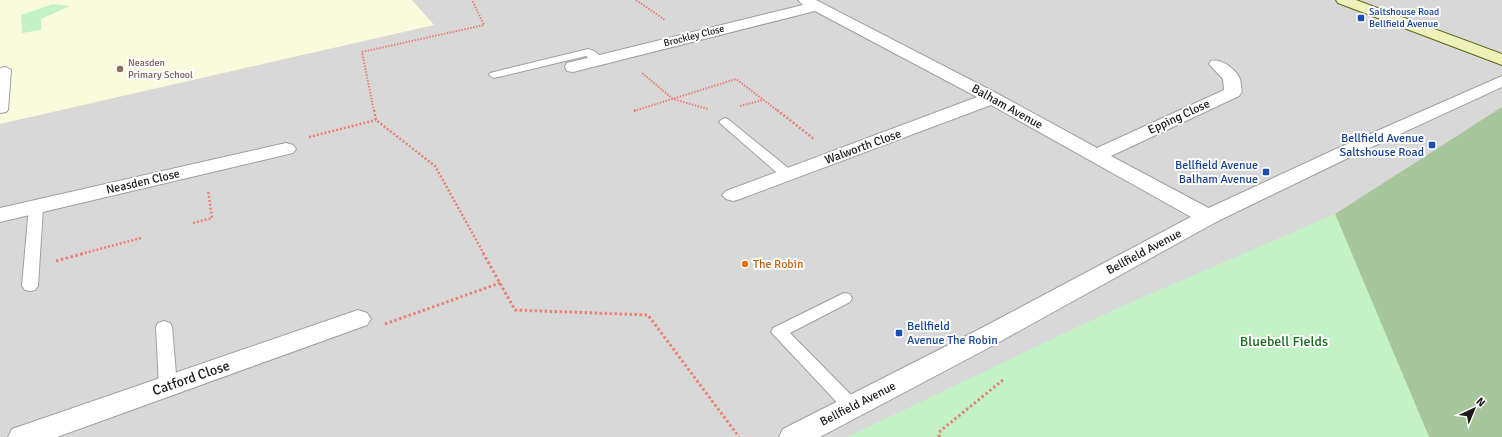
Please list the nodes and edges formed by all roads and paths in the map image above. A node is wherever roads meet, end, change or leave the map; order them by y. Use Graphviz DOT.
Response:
graph roads {
  1 [pos="472,0"];
  2 [pos="636,0"];
  3 [pos="1344,0"];
  4 [pos="811,3"];
  5 [pos="690,38"];
  6 [pos="598,60"];
  7 [pos="1502,60"];
  8 [pos="1217,64"];
  9 [pos="573,67"];
  10 [pos="639,70"];
  11 [pos="0,71"];
  12 [pos="494,76"];
  13 [pos="1502,81"];
  14 [pos="992,98"];
  15 [pos="673,99"];
  16 [pos="0,110"];
  17 [pos="376,120"];
  18 [pos="725,122"];
  19 [pos="286,149"];
  20 [pos="1095,156"];
  21 [pos="204,168"];
  22 [pos="788,175"];
  23 [pos="733,195"];
  24 [pos="36,207"];
  25 [pos="0,215"];
  26 [pos="1208,218"];
  27 [pos="193,223"];
  28 [pos="140,238"];
  29 [pos="32,268"];
  30 [pos="500,283"];
  31 [pos="30,286"];
  32 [pos="844,298"];
  33 [pos="358,319"];
  34 [pos="164,327"];
  35 [pos="1003,380"];
  36 [pos="168,386"];
  37 [pos="852,407"];
  38 [pos="23,437"];
  39 [pos="739,437"];
  40 [pos="794,437"];
  41 [pos="939,437"];
  1 -- 17 [label="path"];
  2 -- 5 [label="path"];
  3 -- 7 [label="main road"];
  4 -- 5 [label="street, Brockley Close"];
  4 -- 14 [label="street, Balham Avenue"];
  5 -- 6 [label="street, Brockley Close"];
  6 -- 9 [label="street, Brockley Close"];
  6 -- 12 [label="lane"];
  8 -- 20 [label="street, Epping Close"];
  10 -- 15 [label="path"];
  11 -- 16 [label="lane"];
  13 -- 26 [label="street, Bellfield Avenue"];
  14 -- 20 [label="street, Balham Avenue"];
  14 -- 22 [label="street, Walworth Close"];
  17 -- 19 [label="path"];
  17 -- 30 [label="path"];
  18 -- 22 [label="lane"];
  19 -- 21 [label="street, Neasden Close"];
  20 -- 26 [label="street, Balham Avenue"];
  21 -- 24 [label="street, Neasden Close"];
  21 -- 27 [label="path"];
  22 -- 23 [label="street, Walworth Close"];
  24 -- 25 [label="street, Neasden Close"];
  24 -- 29 [label="lane"];
  26 -- 37 [label="street, Bellfield Avenue"];
  28 -- 29 [label="path"];
  29 -- 31 [label="lane"];
  30 -- 33 [label="path"];
  30 -- 39 [label="path"];
  32 -- 37 [label="lane"];
  33 -- 36 [label="street, Catford Close"];
  34 -- 36 [label="lane"];
  35 -- 41 [label="path"];
  36 -- 38 [label="street, Catford Close"];
  37 -- 40 [label="street, Bellfield Avenue"];
}
